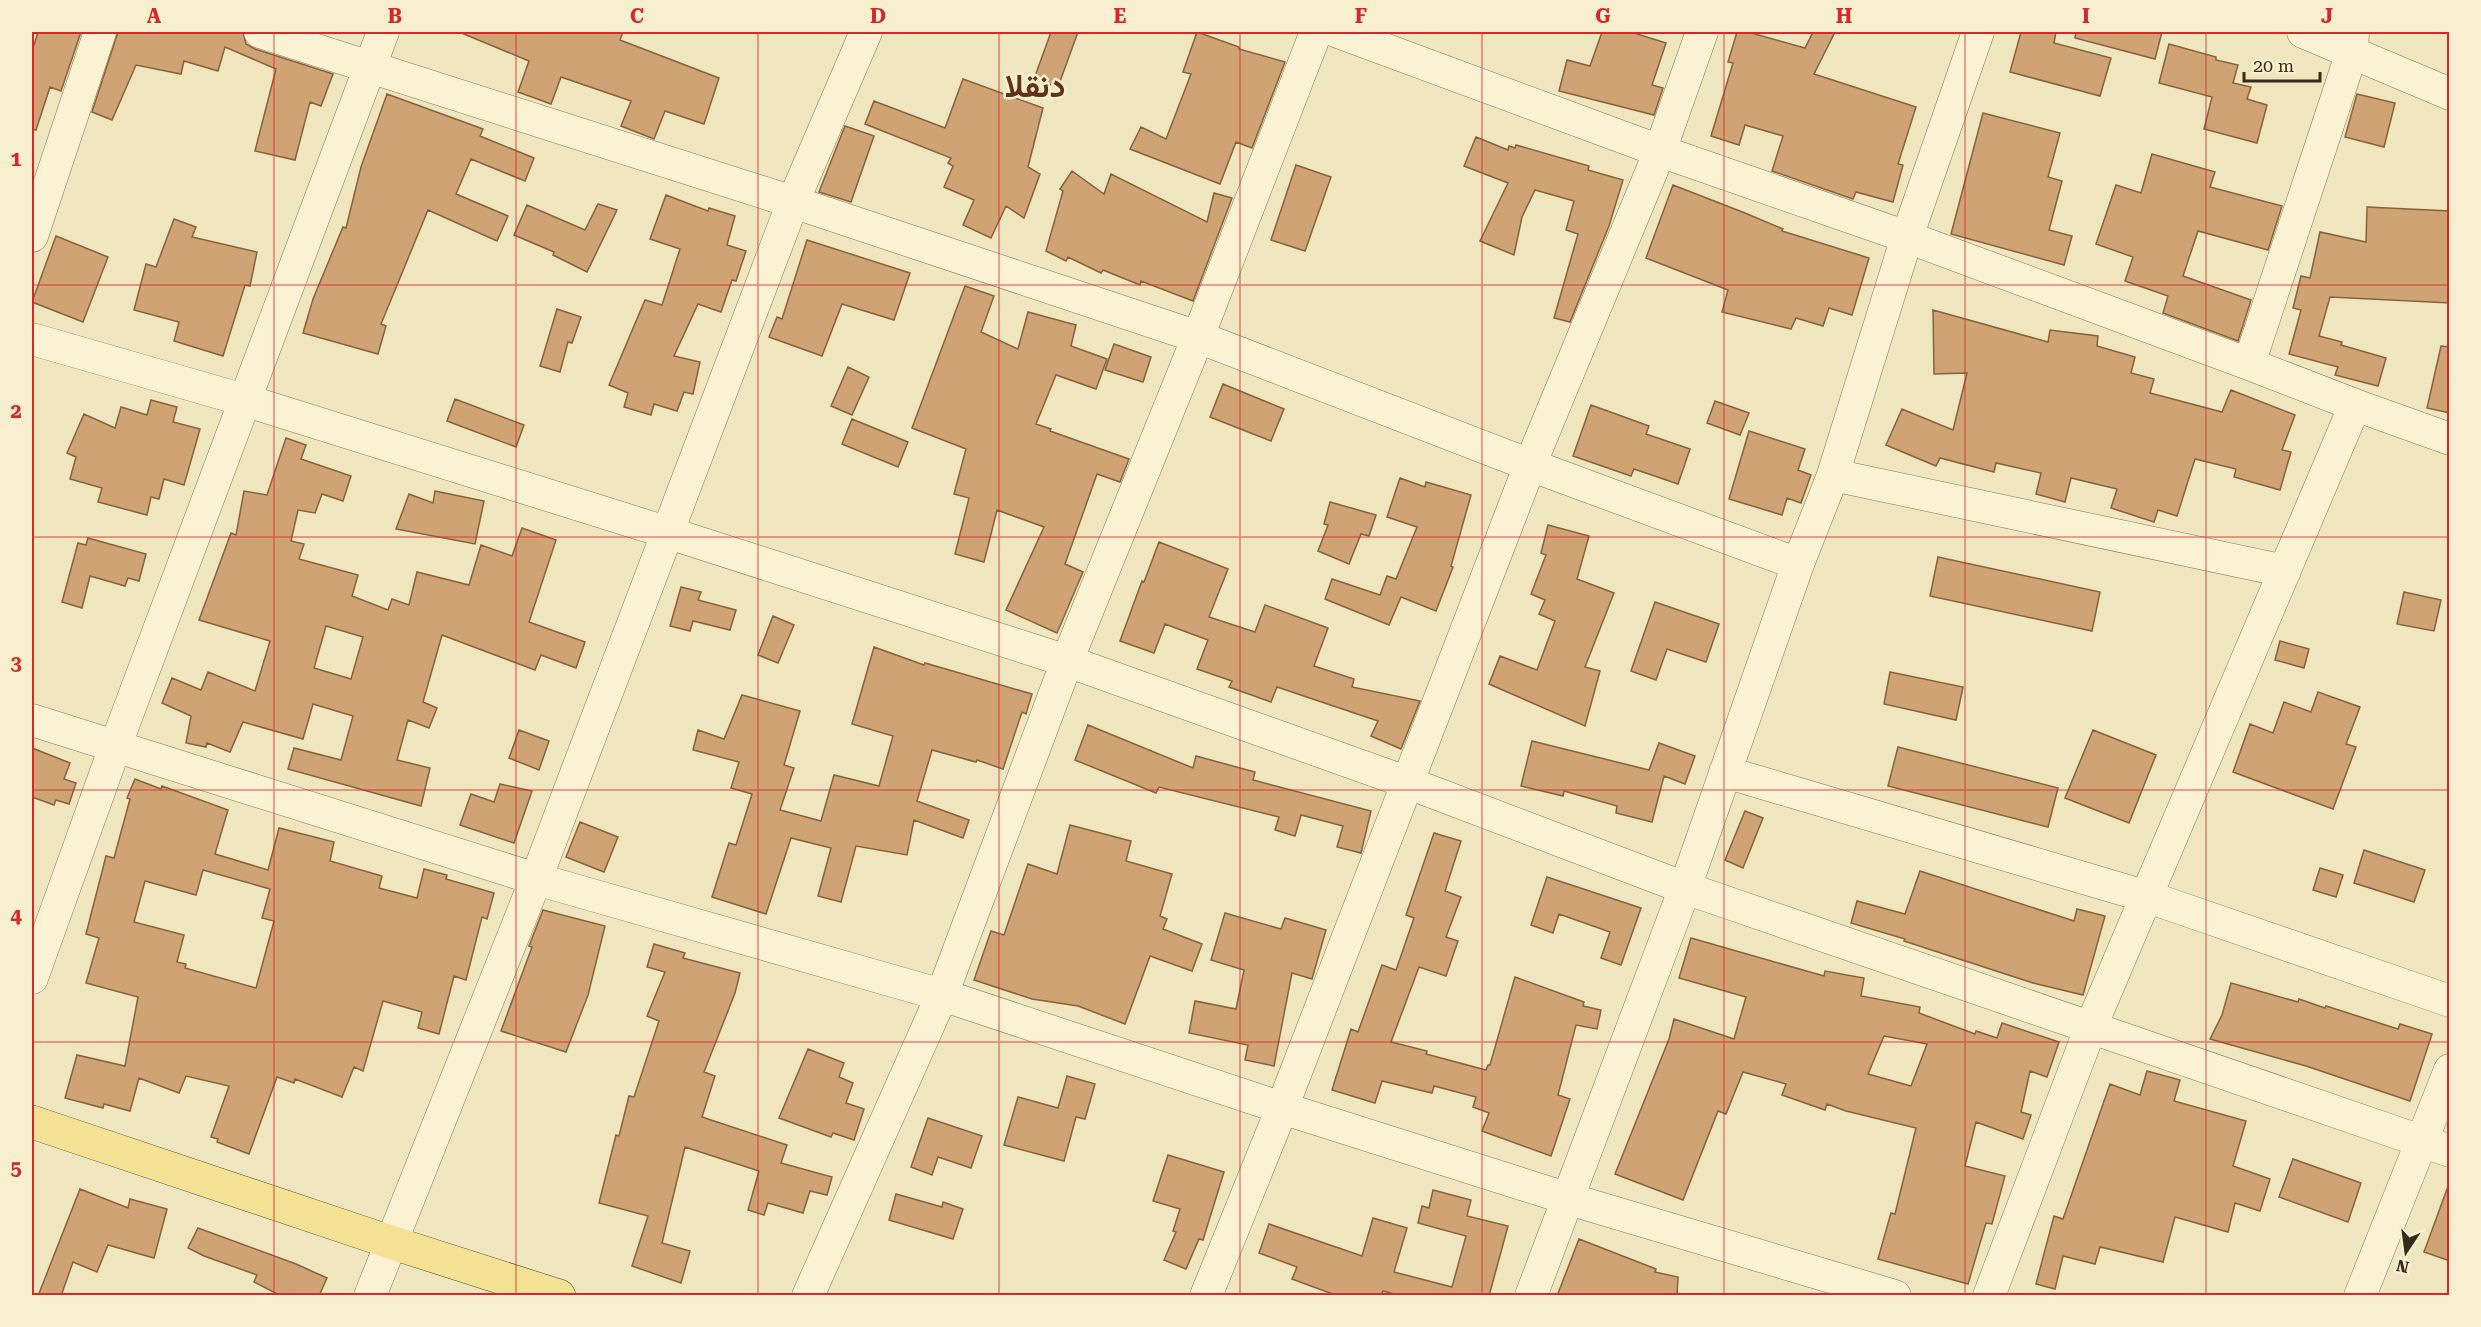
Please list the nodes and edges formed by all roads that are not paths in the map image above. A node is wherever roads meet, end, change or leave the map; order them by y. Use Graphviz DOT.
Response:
graph roads {
  1 [pos="100,32"];
  2 [pos="260,32"];
  3 [pos="383,32"];
  4 [pos="866,32"];
  5 [pos="1316,32"];
  6 [pos="1338,32"];
  7 [pos="1702,32"];
  8 [pos="1978,32"];
  9 [pos="2303,32"];
  10 [pos="2353,42"];
  11 [pos="370,65"];
  12 [pos="2450,94"];
  13 [pos="1660,151"];
  14 [pos="793,202"];
  15 [pos="32,236"];
  16 [pos="1907,237"];
  17 [pos="1198,337"];
  18 [pos="32,339"];
  19 [pos="2249,364"];
  20 [pos="244,400"];
  21 [pos="2355,405"];
  22 [pos="2450,439"];
  23 [pos="1530,465"];
  24 [pos="1833,475"];
  25 [pos="669,533"];
  26 [pos="1798,564"];
  27 [pos="2285,571"];
  28 [pos="1067,661"];
  29 [pos="32,720"];
  30 [pos="115,747"];
  31 [pos="1725,772"];
  32 [pos="1406,782"];
  33 [pos="536,879"];
  34 [pos="1686,888"];
  35 [pos="2148,897"];
  36 [pos="32,978"];
  37 [pos="942,995"];
  38 [pos="2450,1001"];
  39 [pos="2090,1029"];
  40 [pos="2450,1070"];
  41 [pos="1282,1108"];
  42 [pos="32,1122"];
  43 [pos="2435,1146"];
  44 [pos="1569,1199"];
  45 [pos="390,1242"];
  46 [pos="370,1296"];
  47 [pos="559,1296"];
  48 [pos="808,1296"];
  49 [pos="1206,1296"];
  50 [pos="1531,1296"];
  51 [pos="1895,1296"];
  52 [pos="1989,1296"];
  53 [pos="2360,1296"];
  1 -- 15 [label="street"];
  2 -- 11 [label="street"];
  3 -- 11 [label="street"];
  4 -- 14 [label="street"];
  5 -- 17 [label="street"];
  6 -- 13 [label="street"];
  7 -- 13 [label="street"];
  8 -- 16 [label="street"];
  9 -- 10 [label="street"];
  10 -- 12 [label="street"];
  10 -- 19 [label="street"];
  11 -- 14 [label="street"];
  11 -- 20 [label="street"];
  13 -- 16 [label="street"];
  13 -- 23 [label="street"];
  14 -- 17 [label="street"];
  14 -- 25 [label="street"];
  16 -- 19 [label="street"];
  16 -- 24 [label="street"];
  17 -- 23 [label="street"];
  17 -- 28 [label="street"];
  18 -- 20 [label="street"];
  19 -- 21 [label="street"];
  20 -- 25 [label="street"];
  20 -- 30 [label="street"];
  21 -- 22 [label="street"];
  21 -- 27 [label="street"];
  23 -- 26 [label="street"];
  23 -- 32 [label="street"];
  24 -- 26 [label="street"];
  24 -- 27 [label="street"];
  25 -- 28 [label="street"];
  25 -- 33 [label="street"];
  26 -- 31 [label="street"];
  27 -- 35 [label="street"];
  28 -- 32 [label="street"];
  28 -- 37 [label="street"];
  29 -- 30 [label="street"];
  30 -- 33 [label="street"];
  30 -- 36 [label="street"];
  31 -- 34 [label="street"];
  31 -- 35 [label="street"];
  32 -- 34 [label="street"];
  32 -- 41 [label="street"];
  33 -- 37 [label="street"];
  33 -- 45 [label="street"];
  34 -- 39 [label="street"];
  34 -- 44 [label="street"];
  35 -- 38 [label="street"];
  35 -- 39 [label="street"];
  37 -- 41 [label="street"];
  37 -- 48 [label="street"];
  39 -- 43 [label="street"];
  39 -- 52 [label="street"];
  40 -- 43 [label="street"];
  41 -- 44 [label="street"];
  41 -- 49 [label="street"];
  42 -- 45 [label="main road"];
  43 -- 53 [label="street"];
  44 -- 50 [label="street"];
  44 -- 51 [label="street"];
  45 -- 46 [label="street"];
  45 -- 47 [label="main road"];
}
